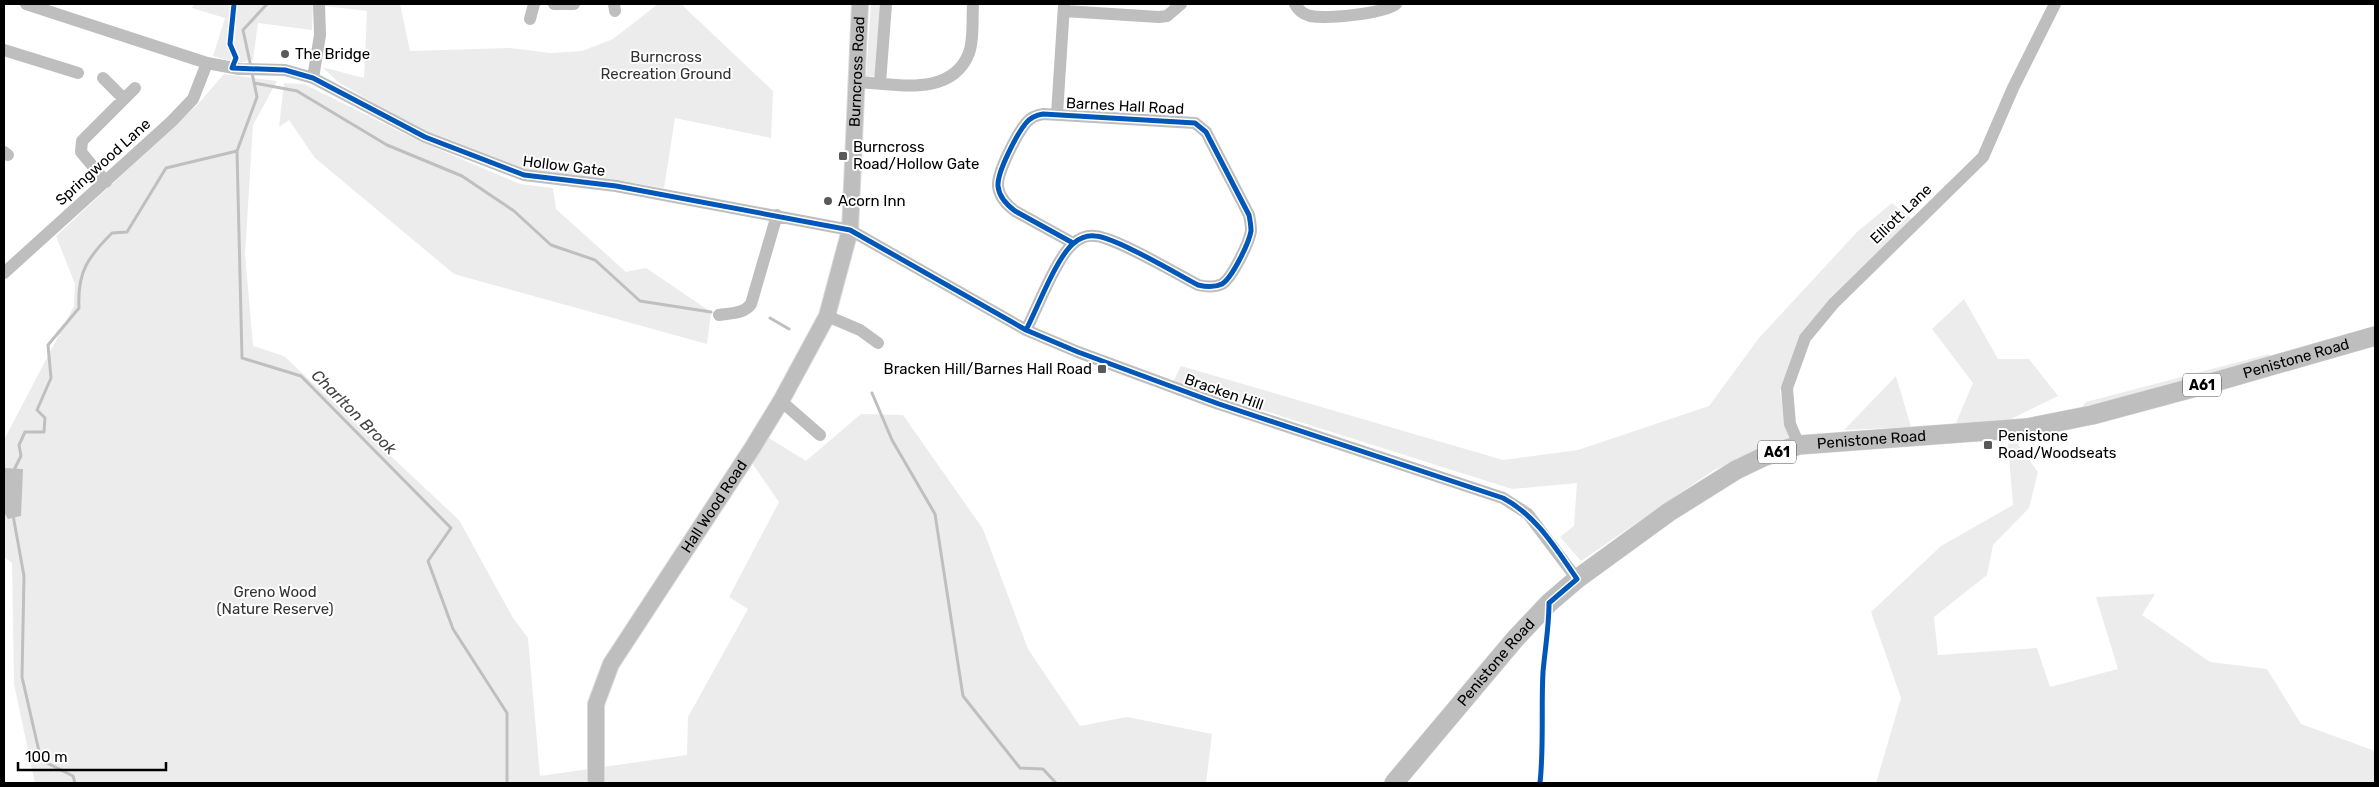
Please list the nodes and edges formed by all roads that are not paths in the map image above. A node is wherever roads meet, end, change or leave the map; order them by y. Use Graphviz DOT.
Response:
graph roads {
  1 [pos="26,4"];
  2 [pos="319,4"];
  3 [pos="534,4"];
  4 [pos="554,4"];
  5 [pos="574,4"];
  6 [pos="860,4"];
  7 [pos="886,4"];
  8 [pos="973,4"];
  9 [pos="1181,4"];
  10 [pos="1295,4"];
  11 [pos="1396,4"];
  12 [pos="2055,4"];
  13 [pos="1064,8"];
  14 [pos="530,19"];
  15 [pos="4,50"];
  16 [pos="207,62"];
  17 [pos="78,73"];
  18 [pos="103,78"];
  19 [pos="313,78"];
  20 [pos="856,82"];
  21 [pos="880,83"];
  22 [pos="135,88"];
  23 [pos="124,99"];
  24 [pos="1057,114"];
  25 [pos="106,182"];
  26 [pos="777,215"];
  27 [pos="850,230"];
  28 [pos="1073,243"];
  29 [pos="4,273"];
  30 [pos="719,315"];
  31 [pos="827,316"];
  32 [pos="1026,330"];
  33 [pos="2375,336"];
  34 [pos="878,343"];
  35 [pos="781,402"];
  36 [pos="820,435"];
  37 [pos="1799,445"];
  38 [pos="1577,579"];
  39 [pos="596,783"];
  40 [pos="1394,783"];
  1 -- 16 [label="street, Hollow Gate"];
  2 -- 19 [label="street"];
  3 -- 14 [label="street"];
  4 -- 5 [label="street"];
  6 -- 20 [label="main road, Burncross Road"];
  7 -- 21 [label="street"];
  8 -- 21 [label="street"];
  9 -- 13 [label="street"];
  10 -- 11 [label="street"];
  12 -- 37 [label="street, Elliott Lane"];
  13 -- 24 [label="street"];
  15 -- 17 [label="street"];
  16 -- 19 [label="street, Hollow Gate"];
  16 -- 25 [label="street, Springwood Lane"];
  18 -- 23 [label="street"];
  19 -- 26 [label="street, Hollow Gate"];
  20 -- 21 [label="street"];
  20 -- 27 [label="main road, Burncross Road"];
  22 -- 23 [label="street"];
  23 -- 25 [label="street"];
  24 -- 28 [label="street, Barnes Hall Road"];
  24 -- 28 [label="street, Barnes Hall Road"];
  25 -- 29 [label="street, Springwood Lane"];
  26 -- 27 [label="street, Hollow Gate"];
  26 -- 30 [label="street"];
  27 -- 31 [label="main road, Hall Wood Road"];
  27 -- 32 [label="street, Bracken Hill"];
  28 -- 32 [label="street"];
  31 -- 34 [label="street"];
  31 -- 35 [label="main road, Hall Wood Road"];
  32 -- 38 [label="street, Bracken Hill"];
  33 -- 37 [label="highway, Penistone Road / A61"];
  35 -- 36 [label="street"];
  35 -- 39 [label="main road, Hall Wood Road"];
  37 -- 38 [label="highway, Penistone Road / A61"];
  38 -- 40 [label="highway, Penistone Road / A61"];
}
